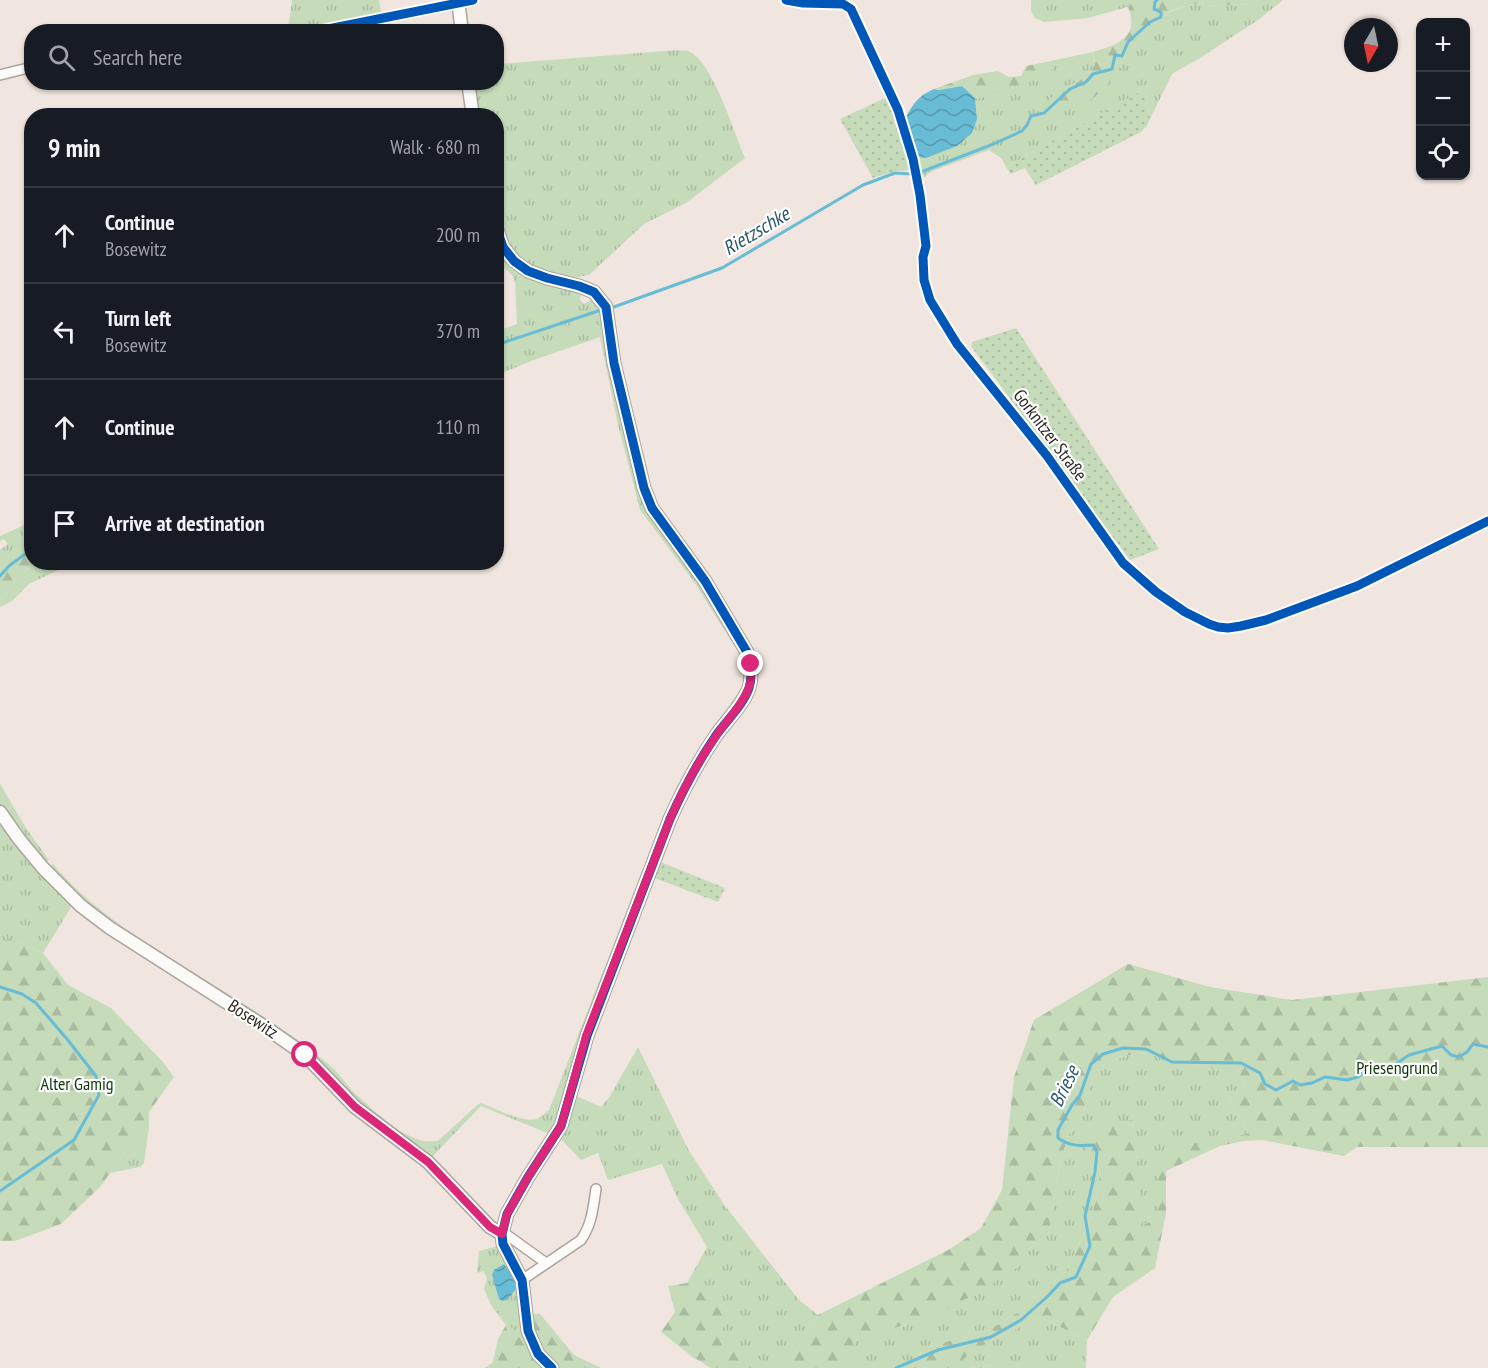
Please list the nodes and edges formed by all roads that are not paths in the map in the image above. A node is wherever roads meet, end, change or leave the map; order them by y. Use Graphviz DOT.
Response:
graph roads {
  1 [pos="472,0"];
  2 [pos="786,0"];
  3 [pos="459,1"];
  4 [pos="351,24"];
  5 [pos="461,24"];
  6 [pos="24,69"];
  7 [pos="0,75"];
  8 [pos="469,90"];
  9 [pos="472,108"];
  10 [pos="504,248"];
  11 [pos="1488,521"];
  12 [pos="0,812"];
  13 [pos="596,1189"];
  14 [pos="502,1234"];
  15 [pos="546,1263"];
  16 [pos="522,1280"];
  17 [pos="552,1368"];
  1 -- 3 [label="street"];
  2 -- 11 [label="street, Gorknitzer Straße"];
  3 -- 4 [label="street"];
  3 -- 5 [label="street"];
  6 -- 7 [label="street"];
  8 -- 9 [label="street"];
  10 -- 14 [label="street"];
  12 -- 14 [label="street, Bosewitz"];
  13 -- 15 [label="street"];
  14 -- 15 [label="street, Bosewitz"];
  14 -- 16 [label="street"];
  15 -- 16 [label="street"];
  16 -- 17 [label="street"];
}
